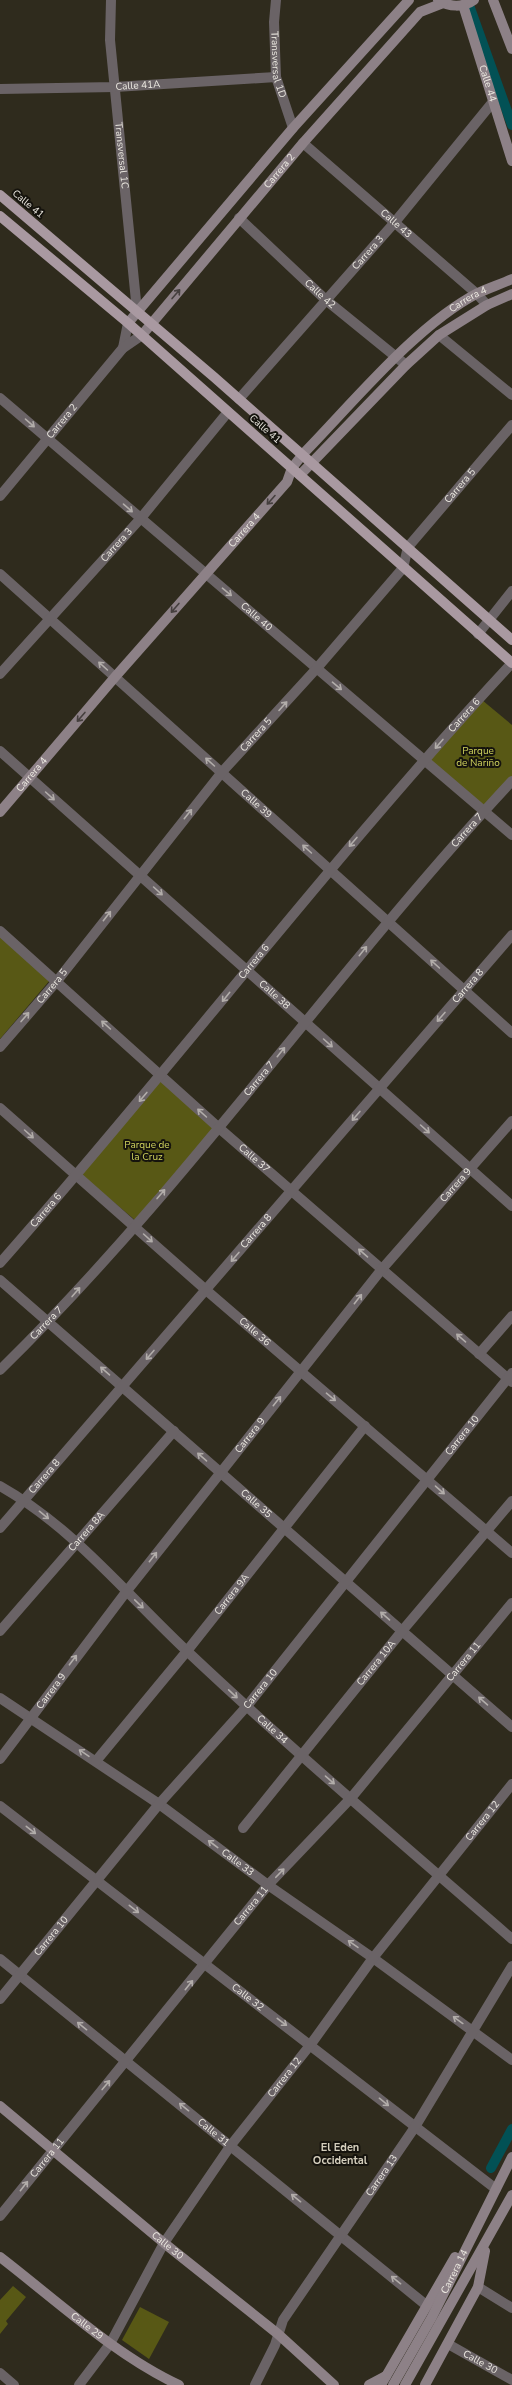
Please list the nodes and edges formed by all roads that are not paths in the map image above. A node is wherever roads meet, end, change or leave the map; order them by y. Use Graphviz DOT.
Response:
graph roads {
  1 [pos="111,0"];
  2 [pos="276,0"];
  3 [pos="409,0"];
  4 [pos="474,0"];
  5 [pos="493,0"];
  6 [pos="440,2"];
  7 [pos="463,5"];
  8 [pos="512,49"];
  9 [pos="276,77"];
  10 [pos="115,87"];
  11 [pos="0,89"];
  12 [pos="492,103"];
  13 [pos="293,128"];
  14 [pos="304,143"];
  15 [pos="512,161"];
  16 [pos="0,196"];
  17 [pos="0,216"];
  18 [pos="240,218"];
  19 [pos="396,222"];
  20 [pos="512,279"];
  21 [pos="477,294"];
  22 [pos="512,294"];
  23 [pos="326,300"];
  24 [pos="487,305"];
  25 [pos="137,311"];
  26 [pos="128,322"];
  27 [pos="151,323"];
  28 [pos="142,335"];
  29 [pos="439,335"];
  30 [pos="123,348"];
  31 [pos="397,357"];
  32 [pos="406,365"];
  33 [pos="512,395"];
  34 [pos="0,398"];
  35 [pos="239,399"];
  36 [pos="228,412"];
  37 [pos="512,425"];
  38 [pos="47,438"];
  39 [pos="303,454"];
  40 [pos="312,462"];
  41 [pos="292,468"];
  42 [pos="300,475"];
  43 [pos="0,496"];
  44 [pos="141,518"];
  45 [pos="408,548"];
  46 [pos="403,568"];
  47 [pos="205,573"];
  48 [pos="0,574"];
  49 [pos="512,591"];
  50 [pos="49,618"];
  51 [pos="489,620"];
  52 [pos="478,634"];
  53 [pos="512,640"];
  54 [pos="512,663"];
  55 [pos="317,668"];
  56 [pos="0,674"];
  57 [pos="115,677"];
  58 [pos="0,751"];
  59 [pos="424,760"];
  60 [pos="222,772"];
  61 [pos="29,777"];
  62 [pos="512,781"];
  63 [pos="484,811"];
  64 [pos="0,812"];
  65 [pos="512,835"];
  66 [pos="330,869"];
  67 [pos="139,875"];
  68 [pos="387,921"];
  69 [pos="0,930"];
  70 [pos="512,935"];
  71 [pos="247,971"];
  72 [pos="57,981"];
  73 [pos="464,990"];
  74 [pos="305,1023"];
  75 [pos="512,1033"];
  76 [pos="0,1047"];
  77 [pos="161,1076"];
  78 [pos="379,1088"];
  79 [pos="0,1108"];
  80 [pos="512,1121"];
  81 [pos="219,1128"];
  82 [pos="470,1169"];
  83 [pos="76,1176"];
  84 [pos="291,1191"];
  85 [pos="512,1206"];
  86 [pos="134,1225"];
  87 [pos="0,1263"];
  88 [pos="382,1269"];
  89 [pos="0,1280"];
  90 [pos="206,1290"];
  91 [pos="512,1316"];
  92 [pos="49,1322"];
  93 [pos="479,1354"];
  94 [pos="0,1370"];
  95 [pos="301,1372"];
  96 [pos="510,1378"];
  97 [pos="123,1386"];
  98 [pos="365,1426"];
  99 [pos="174,1431"];
  100 [pos="220,1472"];
  101 [pos="428,1479"];
  102 [pos="0,1486"];
  103 [pos="25,1500"];
  104 [pos="512,1500"];
  105 [pos="0,1528"];
  106 [pos="285,1528"];
  107 [pos="486,1530"];
  108 [pos="76,1541"];
  109 [pos="512,1552"];
  110 [pos="346,1582"];
  111 [pos="126,1592"];
  112 [pos="512,1603"];
  113 [pos="402,1631"];
  114 [pos="0,1632"];
  115 [pos="187,1651"];
  116 [pos="454,1676"];
  117 [pos="0,1698"];
  118 [pos="247,1706"];
  119 [pos="30,1716"];
  120 [pos="512,1727"];
  121 [pos="302,1755"];
  122 [pos="0,1759"];
  123 [pos="96,1761"];
  124 [pos="512,1784"];
  125 [pos="351,1798"];
  126 [pos="159,1804"];
  127 [pos="0,1806"];
  128 [pos="243,1828"];
  129 [pos="439,1876"];
  130 [pos="98,1881"];
  131 [pos="268,1885"];
  132 [pos="512,1939"];
  133 [pos="373,1958"];
  134 [pos="0,1959"];
  135 [pos="206,1964"];
  136 [pos="512,1966"];
  137 [pos="20,1976"];
  138 [pos="0,1999"];
  139 [pos="472,2030"];
  140 [pos="311,2044"];
  141 [pos="512,2060"];
  142 [pos="126,2061"];
  143 [pos="0,2106"];
  144 [pos="415,2127"];
  145 [pos="230,2145"];
  146 [pos="52,2150"];
  147 [pos="512,2157"];
  148 [pos="496,2189"];
  149 [pos="512,2196"];
  150 [pos="0,2216"];
  151 [pos="480,2219"];
  152 [pos="342,2235"];
  153 [pos="488,2240"];
  154 [pos="164,2243"];
  155 [pos="0,2257"];
  156 [pos="478,2287"];
  157 [pos="426,2305"];
  158 [pos="512,2308"];
  159 [pos="278,2334"];
  160 [pos="110,2344"];
  161 [pos="448,2344"];
  162 [pos="0,2373"];
  163 [pos="387,2375"];
  164 [pos="512,2380"];
  165 [pos="334,2384"];
  166 [pos="14,2385"];
  167 [pos="79,2385"];
  168 [pos="180,2385"];
  169 [pos="255,2385"];
  170 [pos="369,2385"];
  171 [pos="381,2385"];
  172 [pos="393,2385"];
  173 [pos="405,2385"];
  174 [pos="425,2385"];
  1 -- 10 [label="street, Transversal 1C"];
  2 -- 9 [label="street, Transversal 1D"];
  3 -- 13 [label="street, Carrera 2"];
  4 -- 7 [label="street"];
  5 -- 8 [label="street"];
  6 -- 7 [label="street"];
  6 -- 14 [label="street, Carrera 2"];
  7 -- 12 [label="street, Calle 44"];
  9 -- 10 [label="street, Calle 41A"];
  9 -- 13 [label="street, Transversal 1D"];
  10 -- 11 [label="street, Calle 41A"];
  10 -- 25 [label="street, Transversal 1C"];
  12 -- 15 [label="street, Calle 44"];
  12 -- 19 [label="street, Carrera 3"];
  13 -- 25 [label="street, Carrera 2"];
  14 -- 18 [label="street, Carrera 2"];
  14 -- 19 [label="street, Calle 43"];
  16 -- 25 [label="main road, Calle 41"];
  17 -- 26 [label="main road, Calle 41"];
  18 -- 23 [label="street, Calle 42"];
  27 -- 18 [label="street, Carrera 2, one-way"];
  19 -- 21 [label="street, Calle 43"];
  19 -- 23 [label="street, Carrera 3"];
  20 -- 21 [label="street, Carrera 4"];
  21 -- 24 [label="street, Calle 43"];
  21 -- 31 [label="street, Carrera 4"];
  22 -- 24 [label="street, Carrera 4"];
  23 -- 31 [label="street, Calle 42"];
  23 -- 35 [label="street, Carrera 3"];
  24 -- 29 [label="street, Carrera 4"];
  25 -- 26 [label="street, Carrera 2"];
  25 -- 27 [label="main road, Calle 41"];
  26 -- 28 [label="main road, Calle 41"];
  26 -- 30 [label="street, Carrera 2"];
  27 -- 28 [label="street, Carrera 2"];
  27 -- 35 [label="main road, Calle 41"];
  28 -- 30 [label="street, Carrera 2"];
  28 -- 36 [label="main road, Calle 41"];
  29 -- 32 [label="street, Carrera 4"];
  29 -- 33 [label="street"];
  30 -- 38 [label="street, Carrera 2"];
  31 -- 32 [label="street, Calle 42"];
  31 -- 39 [label="street, Carrera 4"];
  32 -- 40 [label="street, Carrera 4"];
  34 -- 38 [label="street, Calle 40, one-way"];
  35 -- 39 [label="main road, Calle 41"];
  36 -- 41 [label="main road, Calle 41"];
  36 -- 44 [label="street, Carrera 3"];
  37 -- 45 [label="street, Carrera 5"];
  38 -- 43 [label="street, Carrera 2"];
  38 -- 44 [label="street, Calle 40, one-way"];
  39 -- 40 [label="main road, Calle 41"];
  39 -- 41 [label="street, Carrera 4"];
  40 -- 42 [label="street, Carrera 4"];
  40 -- 45 [label="main road, Calle 41"];
  41 -- 42 [label="main road, Calle 41"];
  41 -- 47 [label="street, Carrera 4, one-way"];
  42 -- 46 [label="main road, Calle 41"];
  44 -- 47 [label="street, Calle 40"];
  44 -- 50 [label="street, Carrera 3"];
  45 -- 46 [label="street, Carrera 5"];
  45 -- 51 [label="main road, Calle 41"];
  46 -- 52 [label="main road, Calle 41"];
  46 -- 55 [label="street, Carrera 5"];
  47 -- 55 [label="street, Calle 40, one-way"];
  47 -- 57 [label="street, Carrera 4, one-way"];
  48 -- 50 [label="street, Calle 39"];
  49 -- 51 [label="street"];
  50 -- 56 [label="street, Carrera 3"];
  57 -- 50 [label="street, Calle 39, one-way"];
  51 -- 52 [label="street"];
  51 -- 53 [label="main road, Calle 41"];
  52 -- 54 [label="main road, Calle 41"];
  54 -- 59 [label="street, Carrera 6, one-way"];
  55 -- 59 [label="street, Calle 40, one-way"];
  60 -- 55 [label="street, Carrera 5, one-way"];
  60 -- 57 [label="street, Calle 39, one-way"];
  57 -- 61 [label="street, Carrera 4, one-way"];
  58 -- 61 [label="street, Calle 38"];
  59 -- 63 [label="street, Calle 40"];
  59 -- 66 [label="street, Carrera 6, one-way"];
  66 -- 60 [label="street, Calle 39, one-way"];
  67 -- 60 [label="street, Carrera 5, one-way"];
  61 -- 64 [label="street, Carrera 4"];
  61 -- 67 [label="street, Calle 38, one-way"];
  62 -- 63 [label="street, Carrera 7"];
  63 -- 65 [label="street, Calle 40"];
  63 -- 68 [label="street, Carrera 7"];
  66 -- 68 [label="street, Calle 39"];
  66 -- 71 [label="street, Carrera 6"];
  67 -- 71 [label="street, Calle 38, one-way"];
  72 -- 67 [label="street, Carrera 5, one-way"];
  73 -- 68 [label="street, Calle 39, one-way"];
  74 -- 68 [label="street, Carrera 7, one-way"];
  69 -- 72 [label="street, Calle 37"];
  70 -- 73 [label="street, Carrera 8"];
  71 -- 74 [label="street, Calle 38"];
  71 -- 77 [label="street, Carrera 6, one-way"];
  76 -- 72 [label="street, Carrera 5, one-way"];
  77 -- 72 [label="street, Calle 37, one-way"];
  73 -- 75 [label="street, Calle 39"];
  73 -- 78 [label="street, Carrera 8, one-way"];
  74 -- 78 [label="street, Calle 38, one-way"];
  81 -- 74 [label="street, Carrera 7, one-way"];
  81 -- 77 [label="street, Calle 37, one-way"];
  77 -- 83 [label="street, Carrera 6, one-way"];
  78 -- 82 [label="street, Calle 38, one-way"];
  78 -- 84 [label="street, Carrera 8, one-way"];
  79 -- 83 [label="street, Calle 36, one-way"];
  80 -- 82 [label="street, Carrera 9"];
  81 -- 84 [label="street, Calle 37"];
  86 -- 81 [label="street, Carrera 7, one-way"];
  82 -- 85 [label="street, Calle 38"];
  82 -- 88 [label="street, Carrera 9"];
  83 -- 86 [label="street, Calle 36"];
  83 -- 87 [label="street, Carrera 6"];
  88 -- 84 [label="street, Calle 37, one-way"];
  84 -- 90 [label="street, Carrera 8, one-way"];
  86 -- 90 [label="street, Calle 36, one-way"];
  92 -- 86 [label="street, Carrera 7, one-way"];
  93 -- 88 [label="street, Calle 37, one-way"];
  95 -- 88 [label="street, Carrera 9, one-way"];
  89 -- 92 [label="street, Calle 35"];
  90 -- 95 [label="street, Calle 36"];
  90 -- 97 [label="street, Carrera 8, one-way"];
  91 -- 93 [label="street"];
  92 -- 94 [label="street, Carrera 7"];
  97 -- 92 [label="street, Calle 35, one-way"];
  93 -- 96 [label="street, Calle 37"];
  95 -- 98 [label="street, Calle 36, one-way"];
  100 -- 95 [label="street, Carrera 9, one-way"];
  96 -- 101 [label="street, Carrera 10"];
  97 -- 99 [label="street, Calle 35"];
  97 -- 103 [label="street, Carrera 8"];
  98 -- 101 [label="street, Calle 36"];
  98 -- 106 [label="street, Carrera 9A"];
  100 -- 99 [label="street, Calle 35, one-way"];
  99 -- 108 [label="street, Carrera 8A"];
  100 -- 106 [label="street, Calle 35"];
  111 -- 100 [label="street, Carrera 9, one-way"];
  101 -- 107 [label="street, Calle 36, one-way"];
  101 -- 110 [label="street, Carrera 10"];
  102 -- 103 [label="street, Calle 34"];
  103 -- 105 [label="street, Carrera 8"];
  103 -- 108 [label="street, Calle 34, one-way"];
  104 -- 107 [label="street, Carrera 10A"];
  106 -- 110 [label="street, Calle 35"];
  106 -- 115 [label="street, Carrera 9A"];
  107 -- 109 [label="street, Calle 36"];
  107 -- 113 [label="street, Carrera 10A"];
  108 -- 111 [label="street, Calle 34"];
  108 -- 114 [label="street, Carrera 8A"];
  113 -- 110 [label="street, Calle 35, one-way"];
  110 -- 118 [label="street, Carrera 10"];
  111 -- 115 [label="street, Calle 34, one-way"];
  119 -- 111 [label="street, Carrera 9, one-way"];
  112 -- 116 [label="street, Carrera 11"];
  113 -- 116 [label="street, Calle 35"];
  113 -- 121 [label="street, Carrera 10A"];
  115 -- 118 [label="street, Calle 34, one-way"];
  115 -- 123 [label="street, Carrera 9A"];
  120 -- 116 [label="street, Calle 35, one-way"];
  116 -- 125 [label="street, Carrera 11"];
  117 -- 119 [label="street, Calle 33"];
  118 -- 121 [label="street, Calle 34"];
  118 -- 126 [label="street, Carrera 10"];
  119 -- 122 [label="street, Carrera 9"];
  123 -- 119 [label="street, Calle 33, one-way"];
  121 -- 125 [label="street, Calle 34, one-way"];
  121 -- 128 [label="street, Carrera 10A"];
  123 -- 126 [label="street, Calle 33"];
  124 -- 129 [label="street, Carrera 12"];
  125 -- 129 [label="street, Calle 34"];
  131 -- 125 [label="street, Carrera 11, one-way"];
  126 -- 130 [label="street, Carrera 10"];
  131 -- 126 [label="street, Calle 33, one-way"];
  127 -- 130 [label="street, Calle 32, one-way"];
  129 -- 132 [label="street, Calle 34"];
  129 -- 133 [label="street, Carrera 12"];
  130 -- 135 [label="street, Calle 32, one-way"];
  130 -- 137 [label="street, Carrera 10"];
  133 -- 131 [label="street, Calle 33, one-way"];
  131 -- 135 [label="street, Carrera 11"];
  139 -- 133 [label="street, Calle 33, one-way"];
  133 -- 140 [label="street, Carrera 12"];
  134 -- 137 [label="street, Calle 31"];
  135 -- 140 [label="street, Calle 32, one-way"];
  142 -- 135 [label="street, Carrera 11, one-way"];
  136 -- 139 [label="street, Carrera 13"];
  137 -- 138 [label="street, Carrera 10"];
  142 -- 137 [label="street, Calle 31, one-way"];
  139 -- 141 [label="street, Calle 33"];
  139 -- 144 [label="street, Carrera 13"];
  140 -- 144 [label="street, Calle 32, one-way"];
  140 -- 145 [label="street, Carrera 12"];
  145 -- 142 [label="street, Calle 31, one-way"];
  146 -- 142 [label="street, Carrera 11, one-way"];
  143 -- 146 [label="street, Calle 30"];
  144 -- 148 [label="street, Calle 32"];
  144 -- 152 [label="street, Carrera 13"];
  152 -- 145 [label="street, Calle 31, one-way"];
  145 -- 154 [label="street, Carrera 12"];
  150 -- 146 [label="street, Carrera 11, one-way"];
  146 -- 154 [label="street, Calle 30"];
  147 -- 148 [label="street, Carrera 14"];
  148 -- 151 [label="street, Carrera 14"];
  149 -- 153 [label="street, Carrera 14"];
  151 -- 157 [label="street"];
  151 -- 172 [label="street, Carrera 14"];
  157 -- 152 [label="street, Calle 31, one-way"];
  152 -- 159 [label="street, Carrera 13"];
  153 -- 156 [label="street"];
  153 -- 173 [label="street, Carrera 14"];
  154 -- 159 [label="street, Calle 30"];
  154 -- 160 [label="street, Carrera 12"];
  155 -- 160 [label="street, Calle 29"];
  156 -- 158 [label="street"];
  156 -- 161 [label="street"];
  157 -- 163 [label="street"];
  159 -- 165 [label="street, Calle 30"];
  159 -- 169 [label="street, Carrera 13"];
  160 -- 167 [label="street, Carrera 12"];
  160 -- 168 [label="street, Calle 29"];
  161 -- 164 [label="street, Calle 30"];
  161 -- 174 [label="street"];
  162 -- 166 [label="street"];
  163 -- 170 [label="street"];
  163 -- 171 [label="street"];
}
